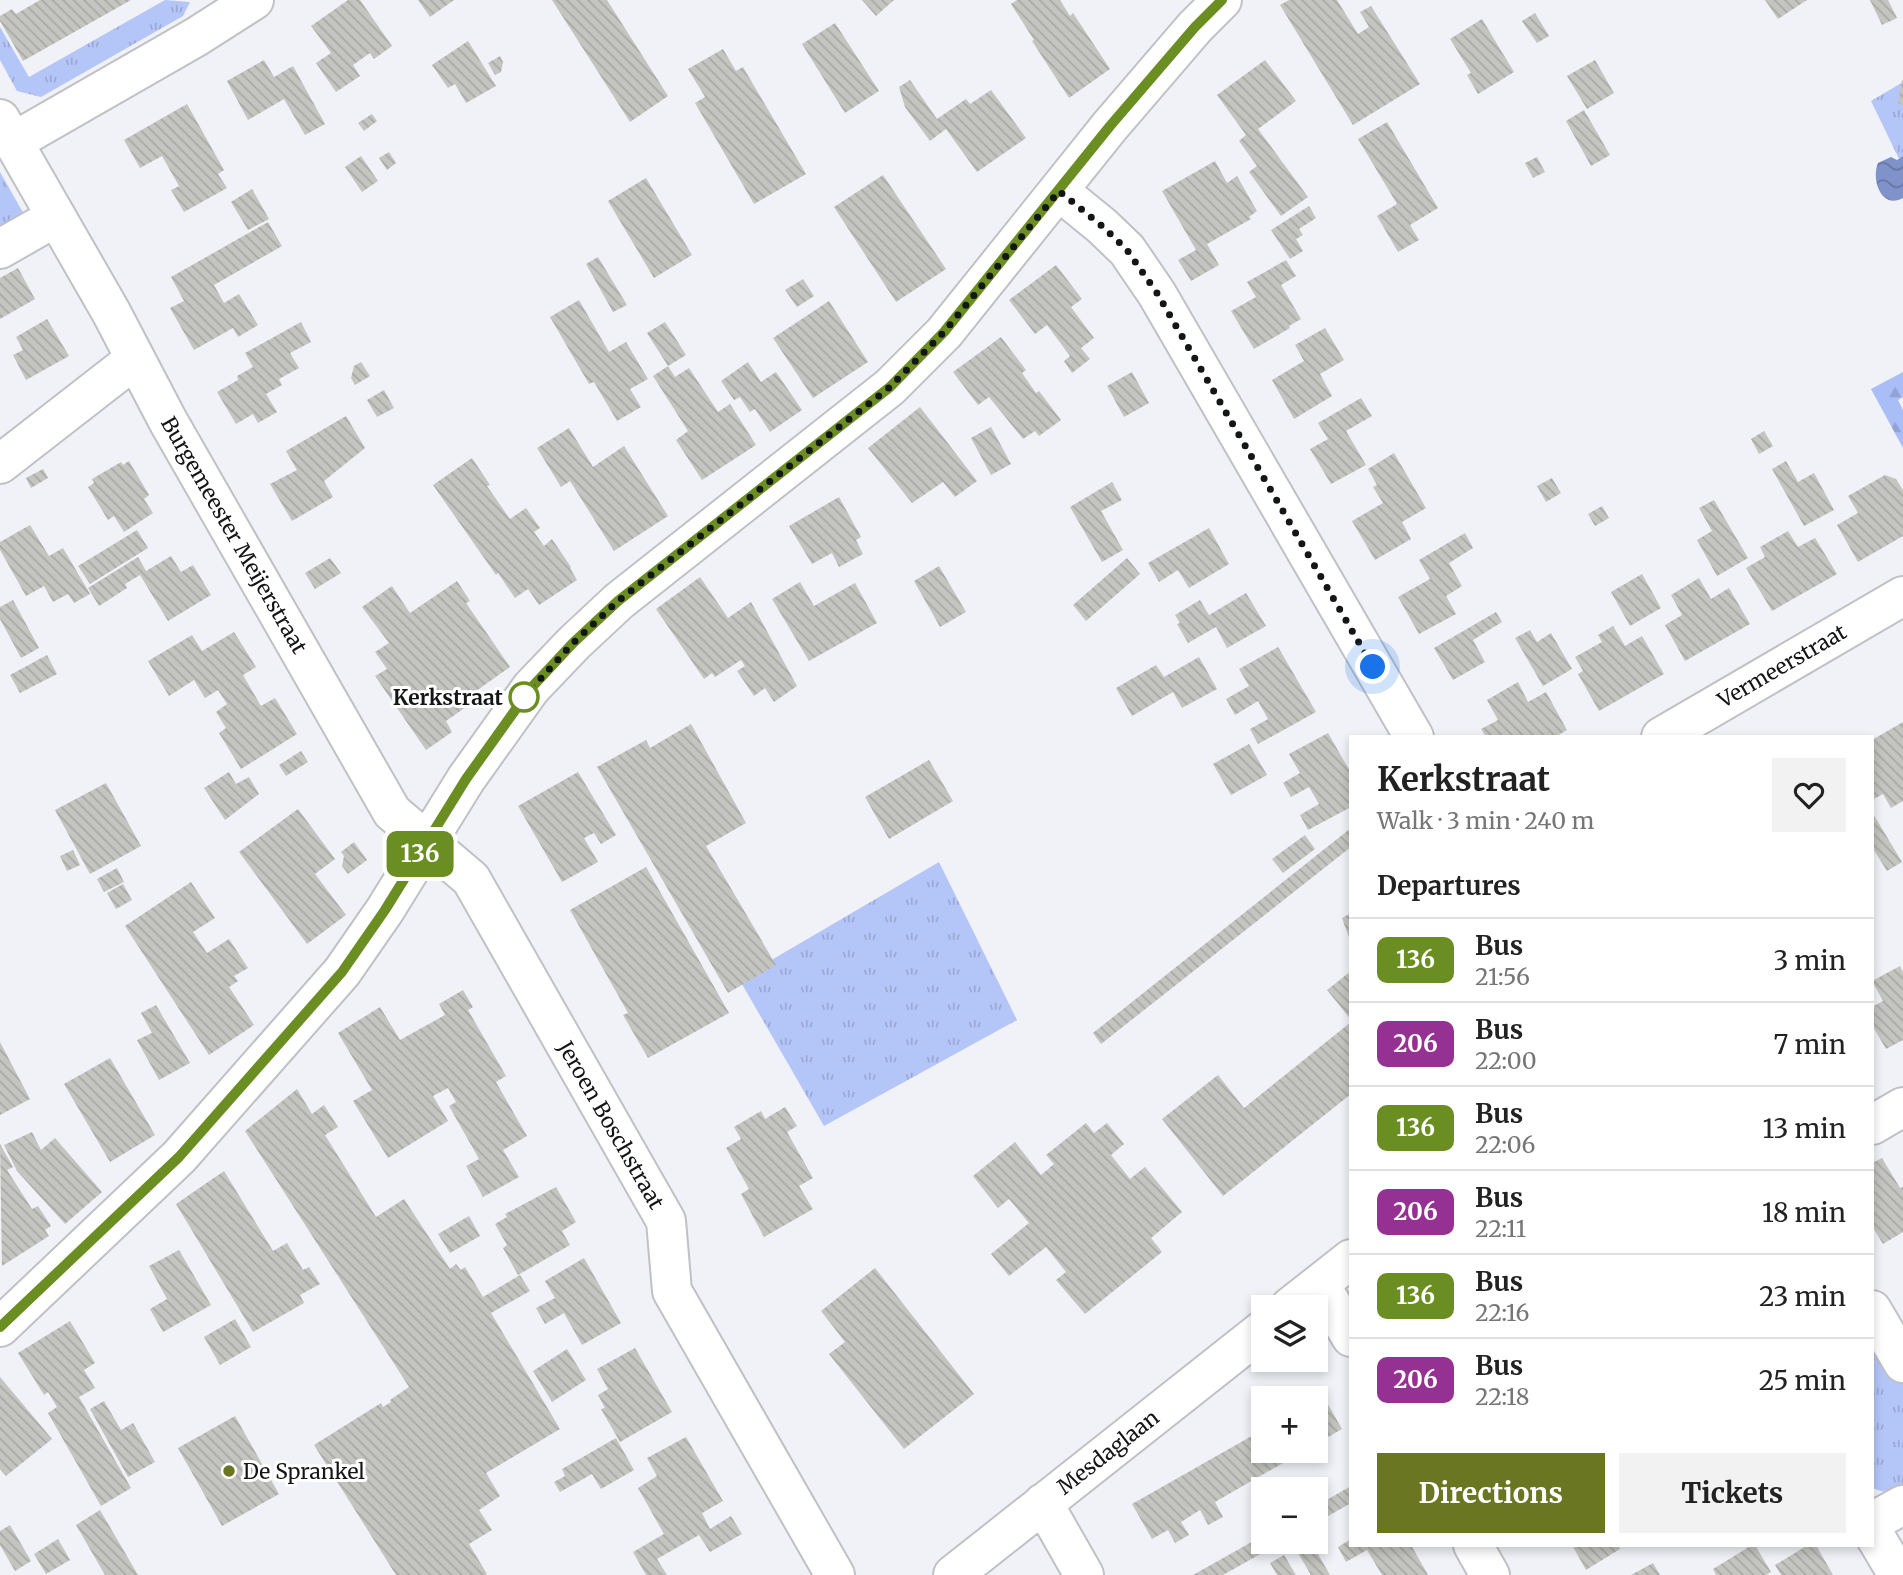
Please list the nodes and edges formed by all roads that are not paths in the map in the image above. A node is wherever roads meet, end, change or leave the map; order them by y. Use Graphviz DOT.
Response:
graph roads {
  1 [pos="1222,0"];
  2 [pos="235,5"];
  3 [pos="7,130"];
  4 [pos="1059,191"];
  5 [pos="56,216"];
  6 [pos="0,248"];
  7 [pos="135,359"];
  8 [pos="0,464"];
  9 [pos="1903,596"];
  10 [pos="1413,735"];
  11 [pos="1664,735"];
  12 [pos="428,842"];
  13 [pos="1903,1107"];
  14 [pos="1874,1124"];
  15 [pos="1349,1261"];
  16 [pos="1320,1284"];
  17 [pos="1306,1295"];
  18 [pos="1874,1313"];
  19 [pos="0,1327"];
  20 [pos="1349,1334"];
  21 [pos="1251,1339"];
  22 [pos="1903,1363"];
  23 [pos="1043,1503"];
  24 [pos="1903,1505"];
  25 [pos="1874,1521"];
  26 [pos="1874,1534"];
  27 [pos="1474,1547"];
  28 [pos="835,1575"];
  29 [pos="953,1575"];
  30 [pos="1084,1575"];
  31 [pos="1490,1575"];
  32 [pos="1898,1575"];
  1 -- 4 [label="street"];
  2 -- 3 [label="street"];
  3 -- 5 [label="street, Burgemeester Meijerstraat"];
  4 -- 10 [label="street"];
  4 -- 12 [label="street"];
  5 -- 6 [label="street"];
  5 -- 7 [label="street, Burgemeester Meijerstraat"];
  7 -- 8 [label="street"];
  7 -- 12 [label="street, Burgemeester Meijerstraat"];
  9 -- 11 [label="street, Vermeerstraat"];
  12 -- 19 [label="street"];
  12 -- 28 [label="street, Jeroen Boschstraat"];
  13 -- 14 [label="street"];
  15 -- 16 [label="street"];
  16 -- 17 [label="street"];
  16 -- 20 [label="street"];
  18 -- 22 [label="street"];
  21 -- 23 [label="street, Mesdaglaan"];
  23 -- 29 [label="street, Mesdaglaan"];
  23 -- 30 [label="street"];
  24 -- 25 [label="street"];
  26 -- 32 [label="street"];
  27 -- 31 [label="street"];
}
